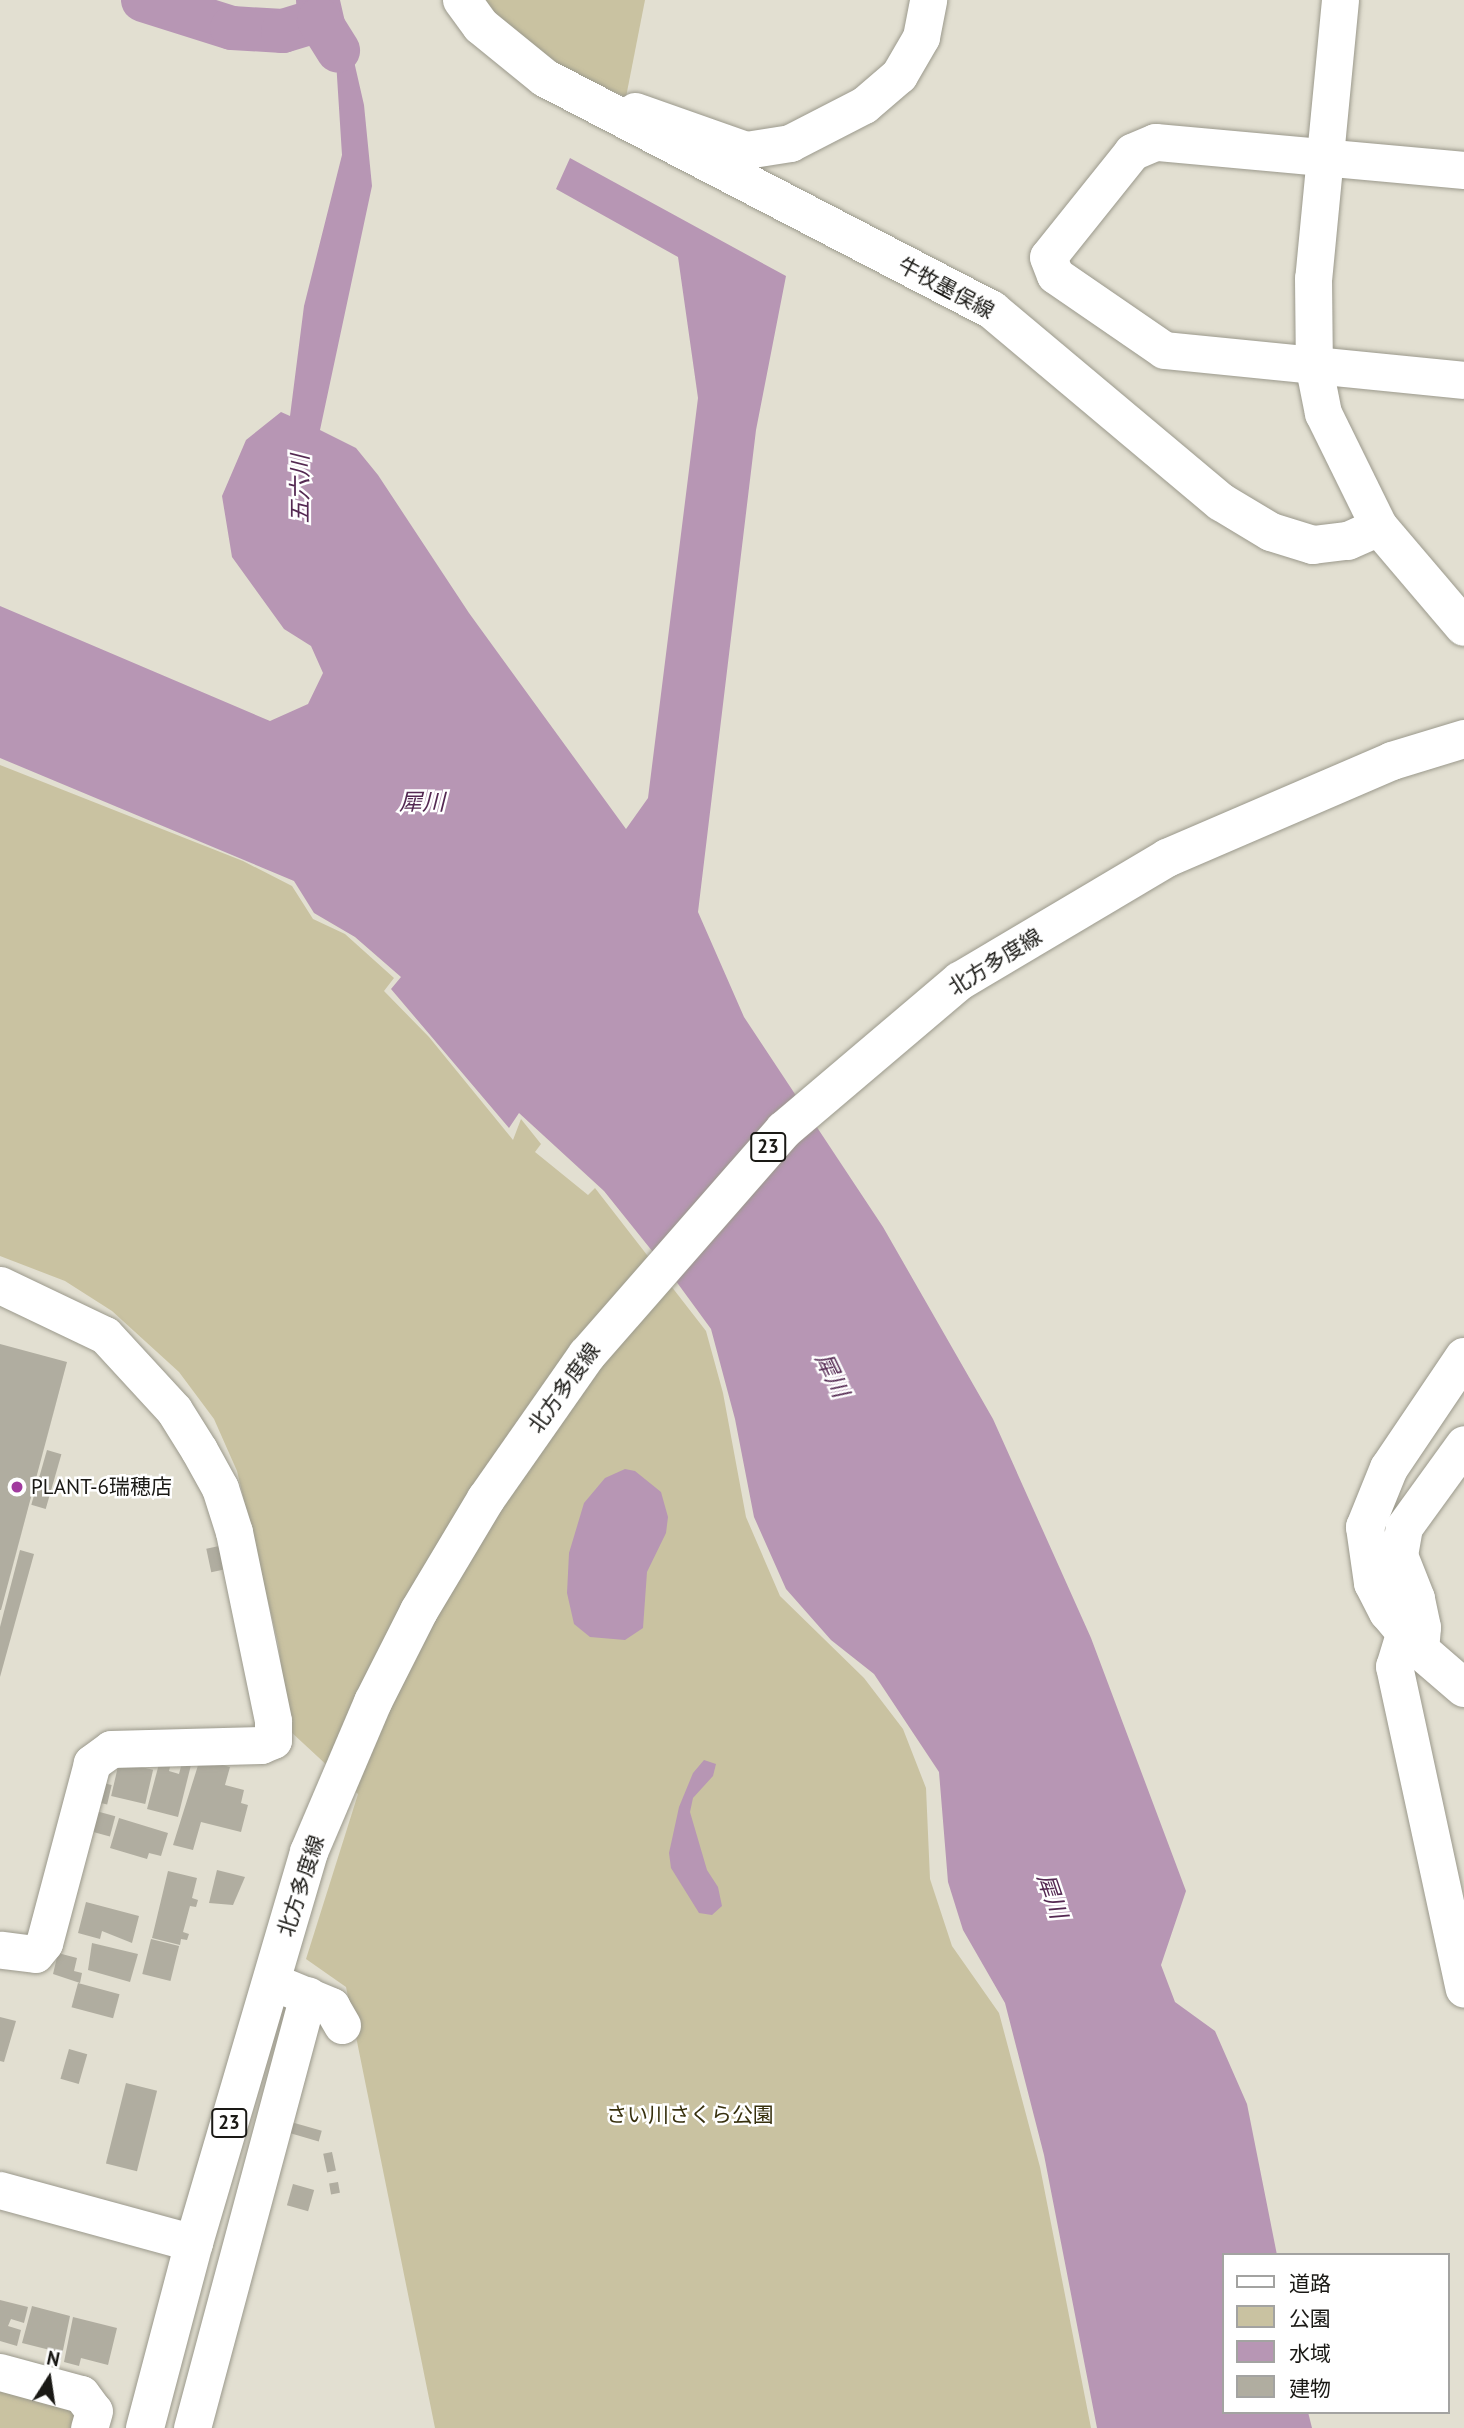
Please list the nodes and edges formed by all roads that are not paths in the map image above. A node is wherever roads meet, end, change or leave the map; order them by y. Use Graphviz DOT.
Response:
graph roads {
  1 [pos="462,0"];
  2 [pos="928,0"];
  3 [pos="1340,0"];
  4 [pos="545,78"];
  5 [pos="1323,159"];
  6 [pos="1464,170"];
  7 [pos="1314,368"];
  8 [pos="1464,380"];
  9 [pos="1379,527"];
  10 [pos="1464,627"];
  11 [pos="1464,739"];
  12 [pos="0,1285"];
  13 [pos="1464,1357"];
  14 [pos="1464,1444"];
  15 [pos="1412,1642"];
  16 [pos="1464,1688"];
  17 [pos="0,1950"];
  18 [pos="270,1981"];
  19 [pos="1464,1989"];
  20 [pos="308,1995"];
  21 [pos="342,2025"];
  22 [pos="0,2190"];
  23 [pos="194,2243"];
  24 [pos="0,2372"];
  25 [pos="89,2428"];
  26 [pos="145,2428"];
  27 [pos="192,2428"];
  1 -- 4 [label="main road, 牛牧墨俣線"];
  2 -- 4 [label="street"];
  3 -- 5 [label="street"];
  4 -- 9 [label="main road, 牛牧墨俣線"];
  5 -- 6 [label="street"];
  5 -- 7 [label="street"];
  5 -- 7 [label="street"];
  7 -- 8 [label="street"];
  7 -- 9 [label="street"];
  9 -- 10 [label="main road"];
  11 -- 18 [label="main road, 北方多度線 / 23"];
  12 -- 17 [label="street"];
  13 -- 15 [label="main road"];
  14 -- 15 [label="street"];
  15 -- 16 [label="main road"];
  15 -- 19 [label="street"];
  18 -- 20 [label="street"];
  18 -- 23 [label="main road, 北方多度線 / 23"];
  20 -- 21 [label="street"];
  20 -- 27 [label="street"];
  22 -- 23 [label="street"];
  23 -- 26 [label="main road, 北方多度線 / 23"];
  24 -- 25 [label="street"];
}
